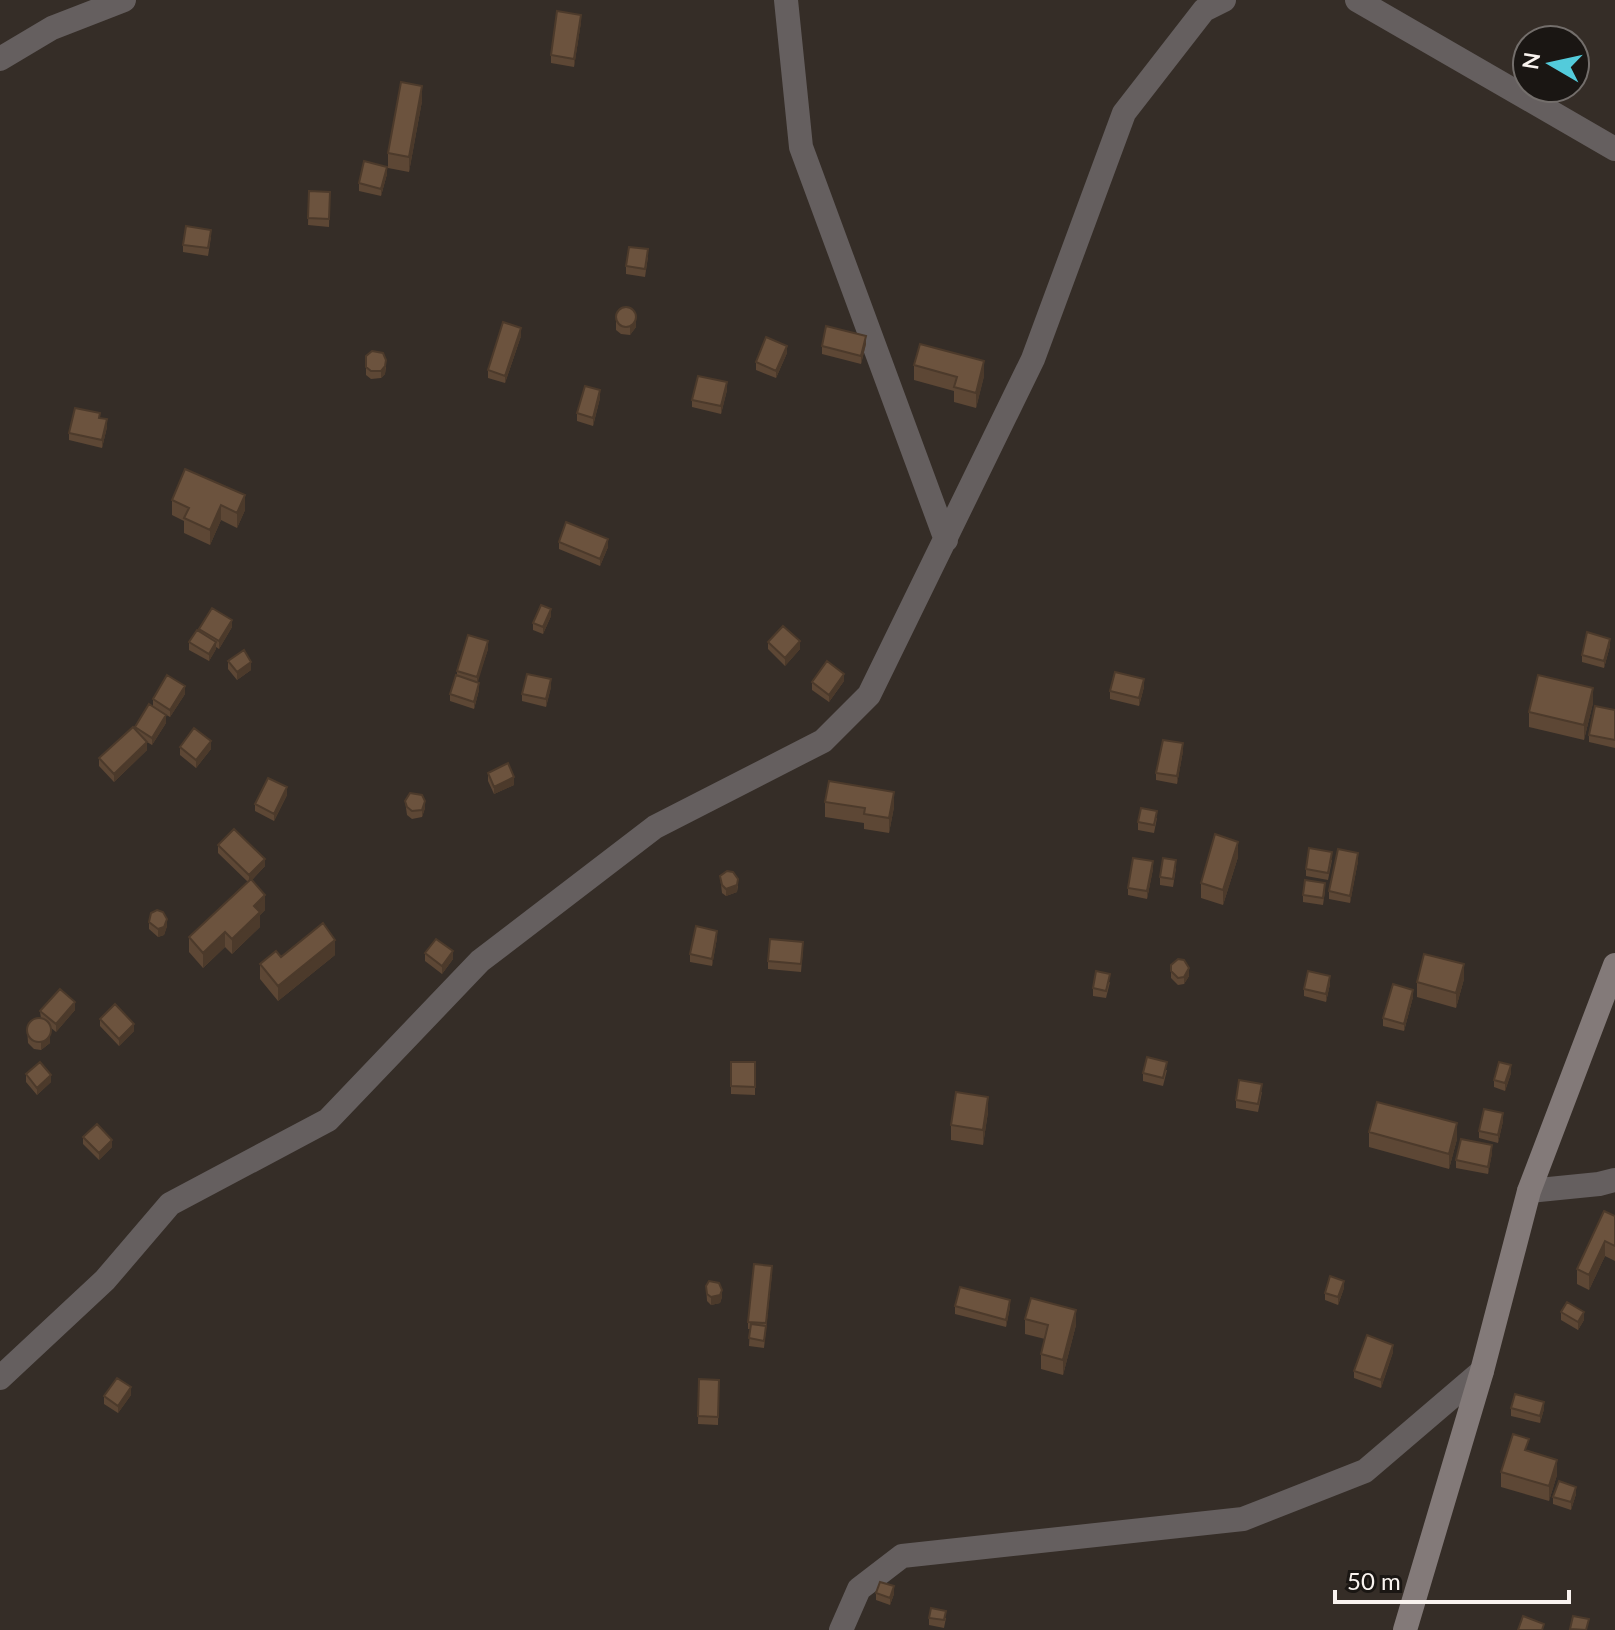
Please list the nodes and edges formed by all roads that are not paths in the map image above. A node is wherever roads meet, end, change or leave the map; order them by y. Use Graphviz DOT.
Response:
graph roads {
  1 [pos="124,0"];
  2 [pos="786,0"];
  3 [pos="1224,0"];
  4 [pos="1357,0"];
  5 [pos="0,59"];
  6 [pos="1615,149"];
  7 [pos="946,540"];
  8 [pos="1615,965"];
  9 [pos="1615,1180"];
  10 [pos="1529,1191"];
  11 [pos="1482,1371"];
  12 [pos="0,1378"];
  13 [pos="841,1630"];
  14 [pos="1405,1630"];
  1 -- 5 [label="street"];
  2 -- 7 [label="street"];
  3 -- 7 [label="street"];
  4 -- 6 [label="street"];
  7 -- 12 [label="street"];
  8 -- 10 [label="street"];
  9 -- 10 [label="street"];
  10 -- 11 [label="street"];
  11 -- 13 [label="street"];
  11 -- 14 [label="street"];
}
